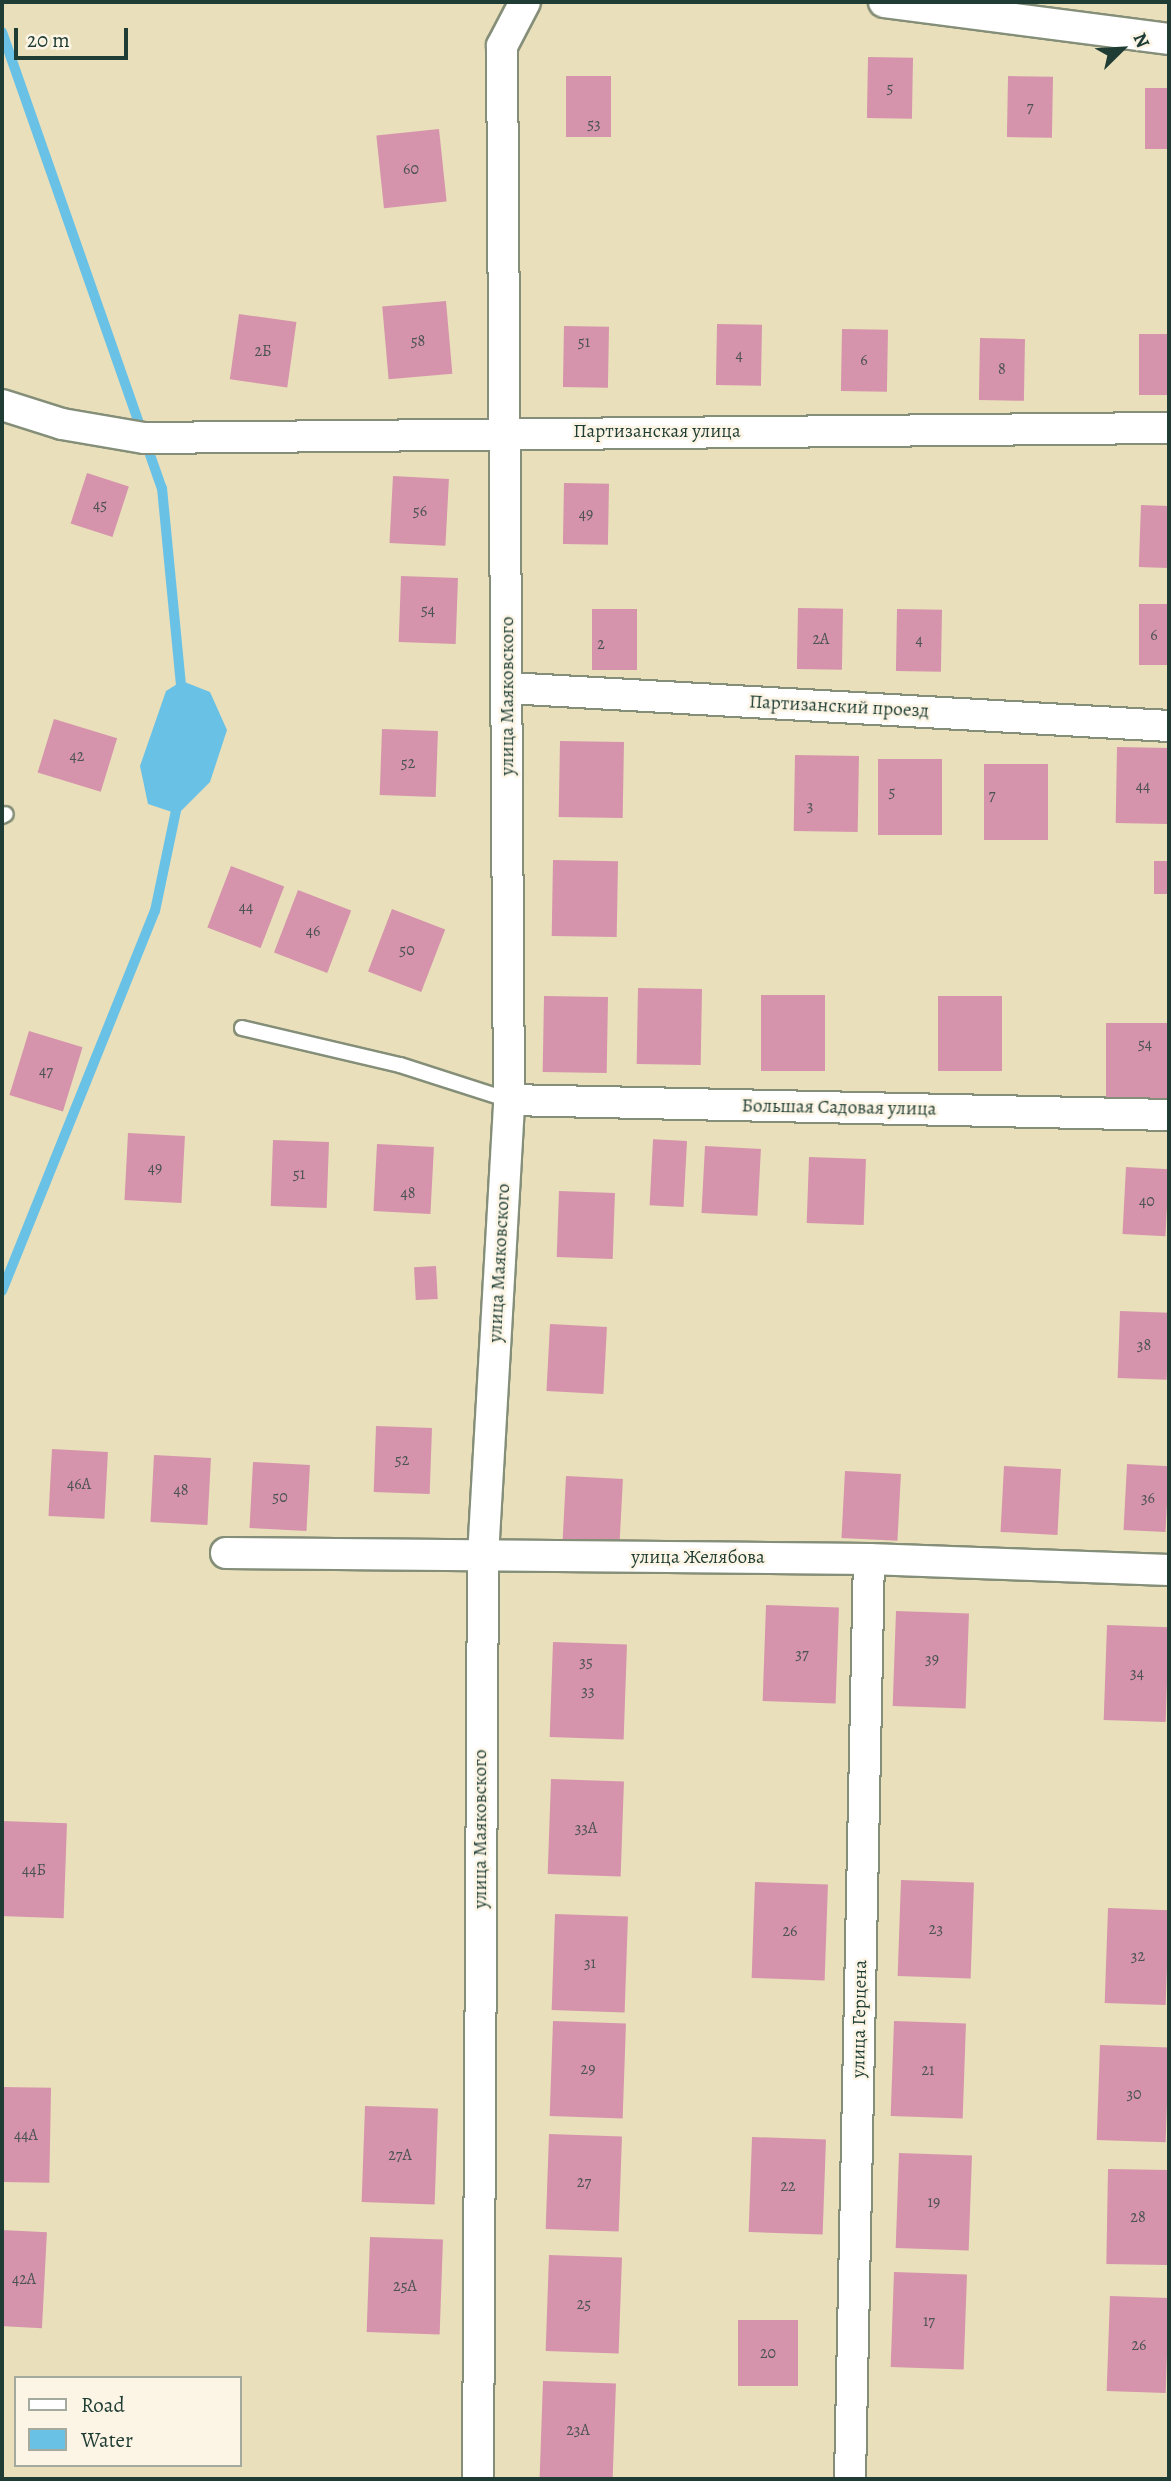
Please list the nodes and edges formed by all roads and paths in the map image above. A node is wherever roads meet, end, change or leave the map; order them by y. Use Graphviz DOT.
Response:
graph roads {
  1 [pos="524,2"];
  2 [pos="884,2"];
  3 [pos="1169,39"];
  4 [pos="2,405"];
  5 [pos="1169,428"];
  6 [pos="505,433"];
  7 [pos="508,688"];
  8 [pos="1169,726"];
  9 [pos="242,1028"];
  10 [pos="509,1100"];
  11 [pos="1169,1115"];
  12 [pos="226,1553"];
  13 [pos="482,1556"];
  14 [pos="869,1559"];
  15 [pos="1169,1570"];
  16 [pos="478,2479"];
  17 [pos="850,2479"];
  1 -- 6 [label="street, улица Маяковского"];
  2 -- 3 [label="street"];
  4 -- 6 [label="street, Партизанская улица"];
  5 -- 6 [label="street, Партизанская улица"];
  6 -- 7 [label="street, улица Маяковского"];
  7 -- 8 [label="street, Партизанский проезд"];
  7 -- 10 [label="street, улица Маяковского"];
  9 -- 10 [label="lane"];
  10 -- 11 [label="street, Большая Садовая улица"];
  10 -- 13 [label="street, улица Маяковского"];
  12 -- 13 [label="street, улица Желябова"];
  13 -- 14 [label="street, улица Желябова"];
  13 -- 16 [label="street, улица Маяковского"];
  14 -- 15 [label="street, улица Желябова"];
  14 -- 17 [label="street, улица Герцена"];
}
